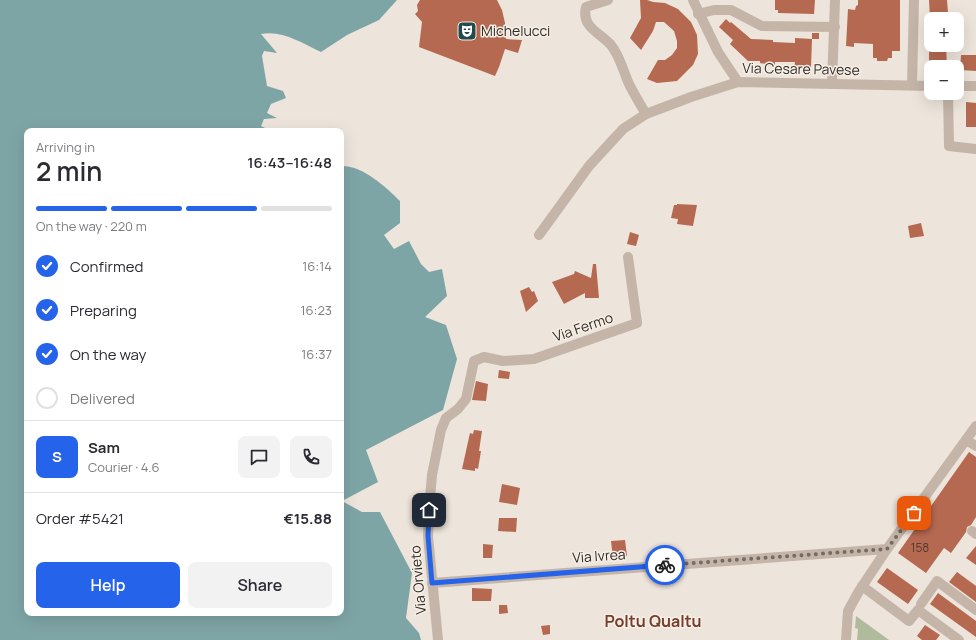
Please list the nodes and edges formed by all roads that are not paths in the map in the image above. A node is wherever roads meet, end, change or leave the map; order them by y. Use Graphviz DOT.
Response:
graph roads {
  1 [pos="608,0"];
  2 [pos="693,0"];
  3 [pos="835,0"];
  4 [pos="914,0"];
  5 [pos="698,14"];
  6 [pos="835,27"];
  7 [pos="738,82"];
  8 [pos="832,84"];
  9 [pos="912,85"];
  10 [pos="924,86"];
  11 [pos="964,86"];
  12 [pos="976,86"];
  13 [pos="948,100"];
  14 [pos="646,114"];
  15 [pos="976,149"];
  16 [pos="540,235"];
  17 [pos="628,257"];
  18 [pos="474,361"];
  19 [pos="976,426"];
  20 [pos="966,440"];
  21 [pos="976,446"];
  22 [pos="887,549"];
  23 [pos="432,583"];
  24 [pos="862,586"];
  25 [pos="921,604"];
  26 [pos="976,610"];
  27 [pos="438,640"];
  28 [pos="846,640"];
  29 [pos="959,640"];
  1 -- 14 [label="street"];
  2 -- 5 [label="street"];
  3 -- 6 [label="street"];
  4 -- 9 [label="street"];
  5 -- 6 [label="street"];
  5 -- 7 [label="street"];
  6 -- 8 [label="street"];
  7 -- 8 [label="street, Via Cesare Pavese"];
  7 -- 14 [label="street, Via Cesare Pavese"];
  8 -- 9 [label="street, Via Cesare Pavese"];
  9 -- 10 [label="street, Via Cesare Pavese"];
  11 -- 12 [label="street"];
  13 -- 15 [label="street"];
  14 -- 16 [label="street, Via Cesare Pavese"];
  17 -- 18 [label="street, Via Fermo"];
  18 -- 23 [label="street, Via Orvieto"];
  19 -- 20 [label="street"];
  20 -- 21 [label="street"];
  20 -- 22 [label="street"];
  22 -- 23 [label="street, Via Ivrea"];
  22 -- 24 [label="street"];
  23 -- 27 [label="street, Via Orvieto"];
  24 -- 28 [label="street"];
  24 -- 29 [label="street"];
  25 -- 26 [label="street"];
}
